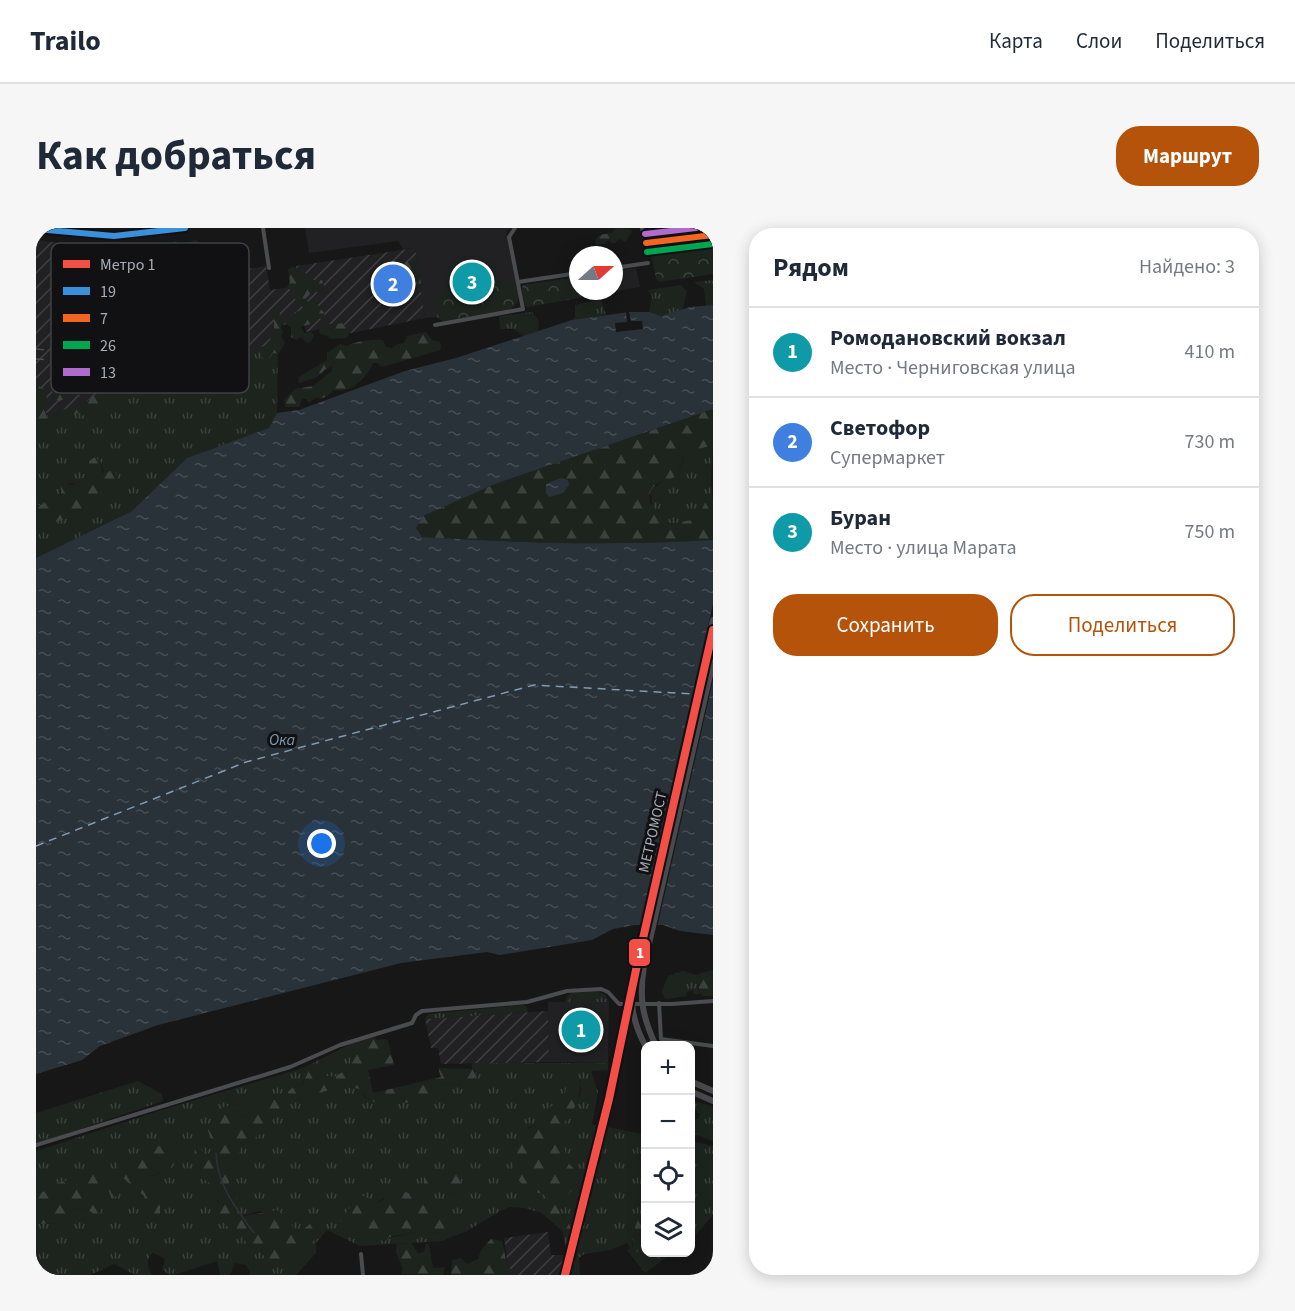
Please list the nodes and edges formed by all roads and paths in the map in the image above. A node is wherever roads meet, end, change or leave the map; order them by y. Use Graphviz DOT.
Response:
graph roads {
  1 [pos="185,228"];
  2 [pos="263,228"];
  3 [pos="515,228"];
  4 [pos="642,228"];
  5 [pos="36,229"];
  6 [pos="713,235"];
  7 [pos="648,263"];
  8 [pos="623,267"];
  9 [pos="269,268"];
  10 [pos="569,274"];
  11 [pos="518,282"];
  12 [pos="435,325"];
  13 [pos="713,620"];
  14 [pos="713,662"];
  15 [pos="713,1001"];
  16 [pos="659,1003"];
  17 [pos="642,1041"];
  18 [pos="654,1041"];
  19 [pos="713,1046"];
  20 [pos="695,1083"];
  21 [pos="713,1091"];
  22 [pos="695,1093"];
  23 [pos="713,1101"];
  24 [pos="36,1145"];
  25 [pos="362,1254"];
  26 [pos="363,1275"];
  1 -- 5 [label="street"];
  2 -- 9 [label="street"];
  3 -- 11 [label="street"];
  4 -- 6 [label="street"];
  7 -- 8 [label="street"];
  10 -- 11 [label="street"];
  11 -- 12 [label="street"];
  13 -- 17 [label="main road, МЕТРОМОСТ, bridge"];
  14 -- 18 [label="main road, МЕТРОМОСТ, bridge"];
  15 -- 16 [label="street"];
  16 -- 19 [label="street"];
  16 -- 24 [label="street"];
  20 -- 21 [label="main road"];
  22 -- 23 [label="main road"];
  25 -- 26 [label="street"];
}
